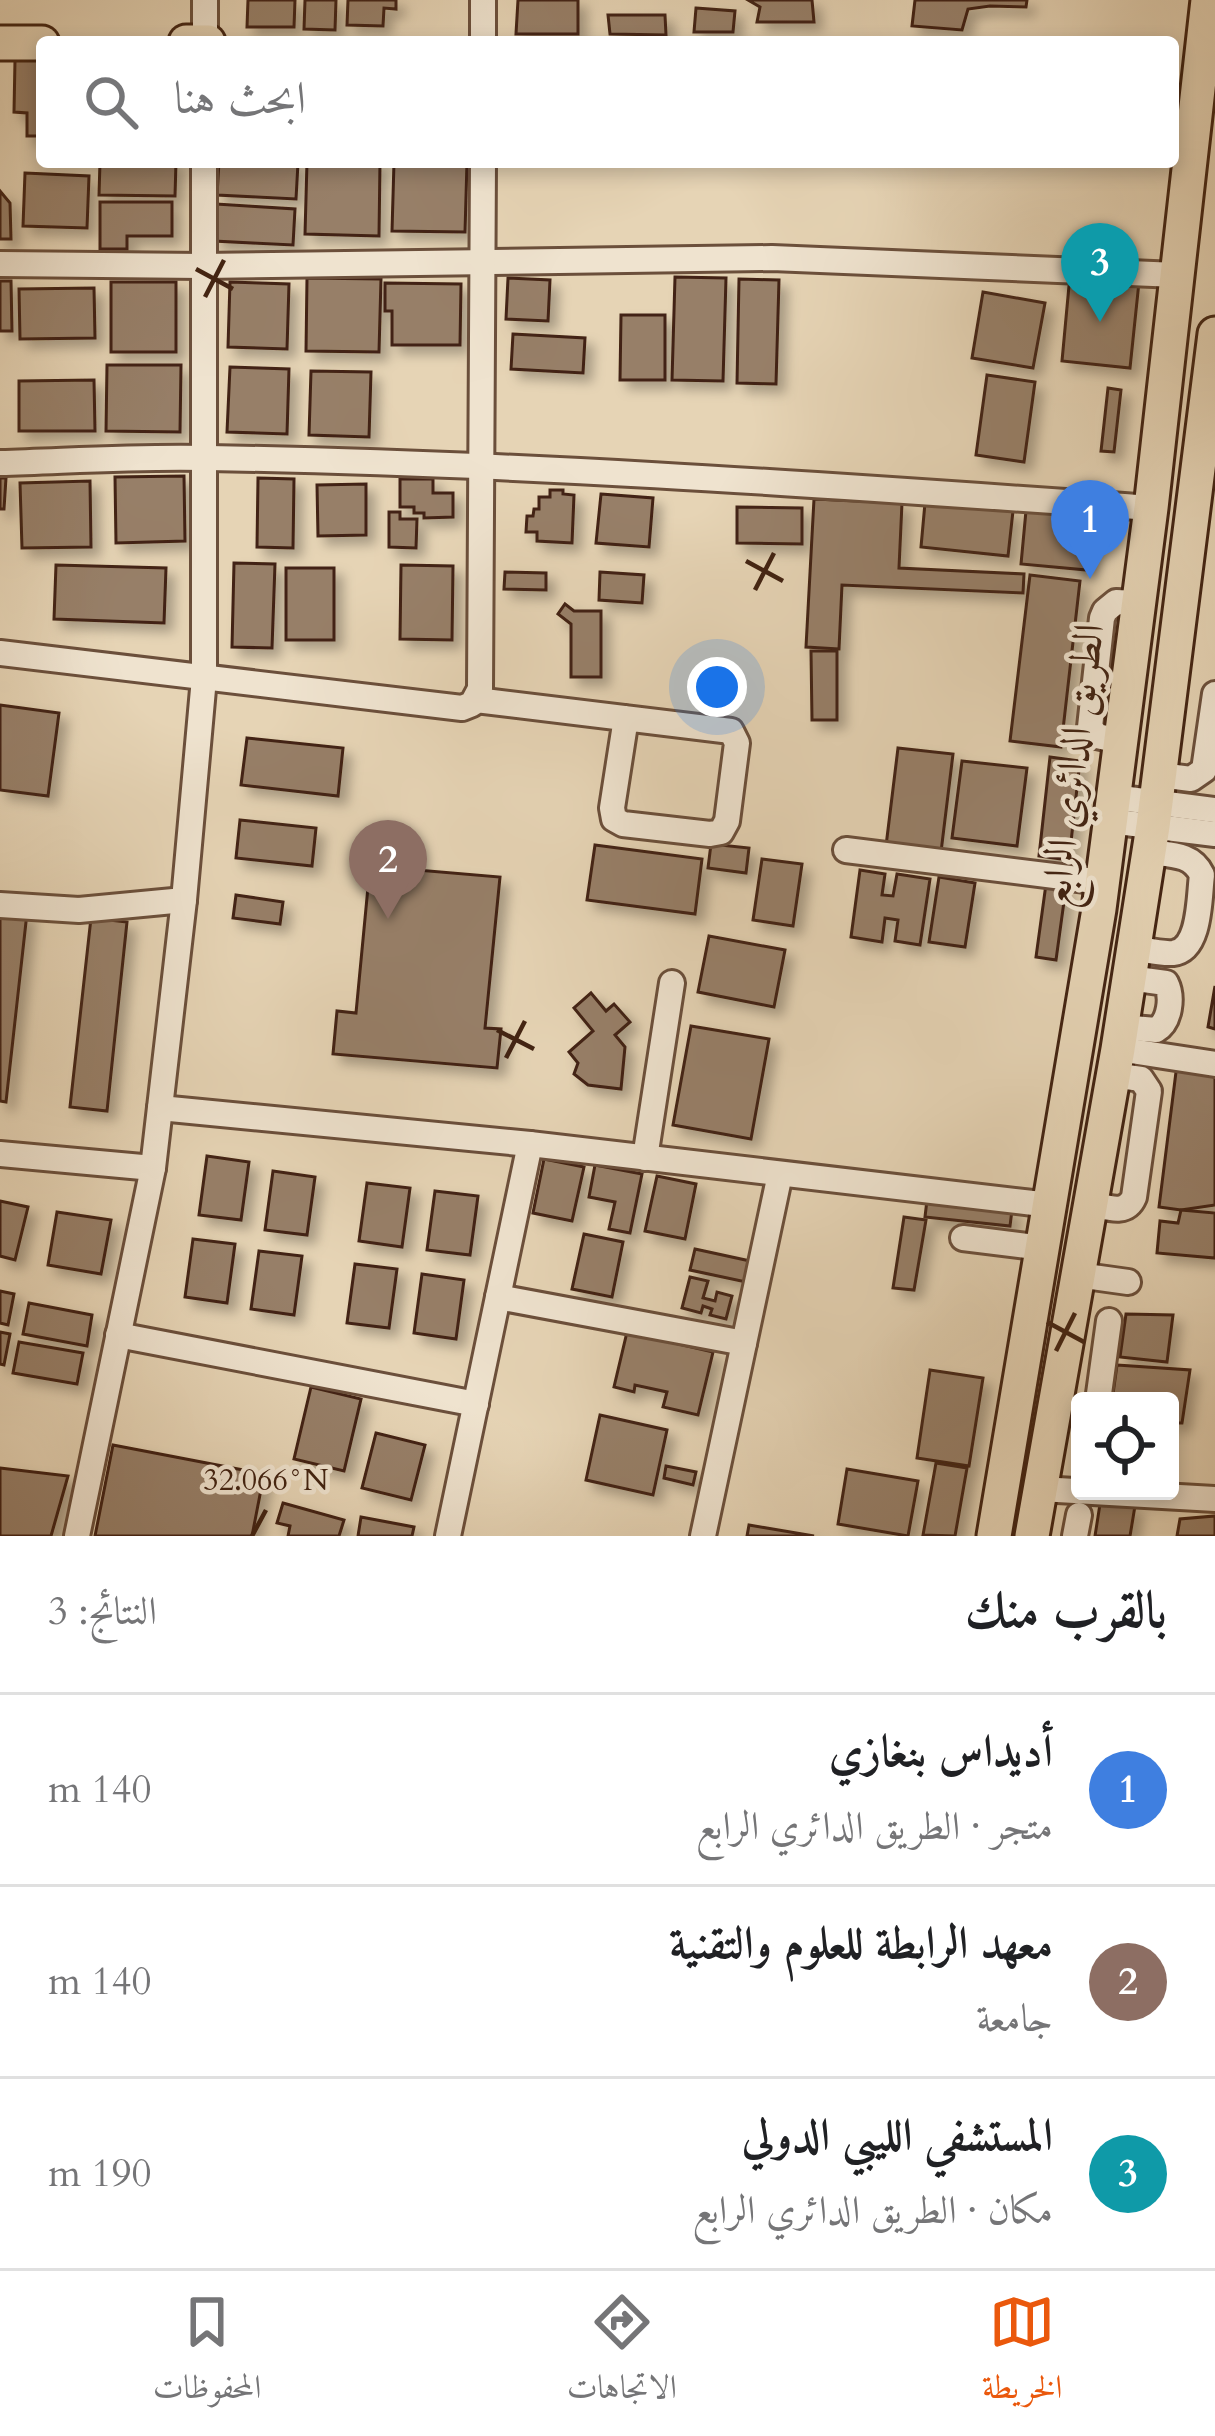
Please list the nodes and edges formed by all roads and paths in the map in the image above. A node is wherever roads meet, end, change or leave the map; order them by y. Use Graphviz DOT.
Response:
graph roads {
  1 [pos="205,0"];
  2 [pos="483,0"];
  3 [pos="1208,0"];
  4 [pos="207,36"];
  5 [pos="483,36"];
  6 [pos="0,43"];
  7 [pos="36,43"];
  8 [pos="1179,52"];
  9 [pos="1207,77"];
  10 [pos="204,168"];
  11 [pos="483,168"];
  12 [pos="482,261"];
  13 [pos="0,264"];
  14 [pos="203,266"];
  15 [pos="1178,275"];
  16 [pos="1215,334"];
  17 [pos="206,458"];
  18 [pos="0,463"];
  19 [pos="481,468"];
  20 [pos="1151,508"];
  21 [pos="0,653"];
  22 [pos="204,677"];
  23 [pos="1215,694"];
  24 [pos="476,700"];
  25 [pos="626,718"];
  26 [pos="1112,809"];
  27 [pos="1215,810"];
  28 [pos="1154,814"];
  29 [pos="1215,834"];
  30 [pos="846,850"];
  31 [pos="1102,882"];
  32 [pos="184,900"];
  33 [pos="0,905"];
  34 [pos="1131,963"];
  35 [pos="672,983"];
  36 [pos="1118,1050"];
  37 [pos="1215,1064"];
  38 [pos="160,1108"];
  39 [pos="530,1144"];
  40 [pos="0,1154"];
  41 [pos="645,1158"];
  42 [pos="153,1168"];
  43 [pos="780,1174"];
  44 [pos="1050,1205"];
  45 [pos="963,1238"];
  46 [pos="1043,1248"];
  47 [pos="1078,1275"];
  48 [pos="1128,1282"];
  49 [pos="498,1297"];
  50 [pos="1109,1322"];
  51 [pos="118,1335"];
  52 [pos="744,1343"];
  53 [pos="1064,1358"];
  54 [pos="1103,1363"];
  55 [pos="1099,1392"];
  56 [pos="476,1404"];
  57 [pos="1040,1489"];
  58 [pos="1215,1499"];
  59 [pos="76,1536"];
  60 [pos="448,1536"];
  61 [pos="703,1536"];
  62 [pos="994,1536"];
  63 [pos="1032,1536"];
  1 -- 4 [label="street"];
  2 -- 5 [label="street"];
  3 -- 9 [label="main road, الطريق الدائري الرابع"];
  6 -- 7 [label="main road"];
  8 -- 9 [label="main road"];
  9 -- 15 [label="main road, الطريق الدائري الرابع"];
  10 -- 14 [label="street"];
  11 -- 12 [label="street"];
  12 -- 14 [label="street"];
  12 -- 15 [label="street"];
  12 -- 19 [label="street"];
  13 -- 14 [label="street"];
  14 -- 17 [label="street"];
  15 -- 20 [label="main road, الطريق الدائري الرابع"];
  16 -- 28 [label="main road, الطريق الدائري الرابع"];
  17 -- 18 [label="street"];
  17 -- 19 [label="street"];
  17 -- 22 [label="street"];
  19 -- 20 [label="street"];
  19 -- 24 [label="street"];
  20 -- 26 [label="main road, الطريق الدائري الرابع"];
  21 -- 22 [label="street"];
  22 -- 24 [label="street"];
  22 -- 32 [label="street"];
  23 -- 28 [label="street"];
  24 -- 25 [label="street"];
  25 -- 25 [label="street"];
  26 -- 28 [label="street"];
  26 -- 31 [label="main road, الطريق الدائري الرابع"];
  27 -- 28 [label="street"];
  28 -- 29 [label="street"];
  28 -- 34 [label="main road, الطريق الدائري الرابع"];
  28 -- 34 [label="street"];
  30 -- 31 [label="street"];
  31 -- 44 [label="main road, الطريق الدائري الرابع"];
  32 -- 33 [label="street"];
  32 -- 38 [label="street"];
  34 -- 36 [label="main road, الطريق الدائري الرابع"];
  35 -- 41 [label="street"];
  36 -- 37 [label="street"];
  36 -- 47 [label="main road, الطريق الدائري الرابع"];
  38 -- 39 [label="street"];
  38 -- 42 [label="street"];
  39 -- 41 [label="street"];
  39 -- 49 [label="street"];
  40 -- 42 [label="street"];
  41 -- 43 [label="street"];
  42 -- 51 [label="street"];
  43 -- 44 [label="street"];
  43 -- 52 [label="street"];
  44 -- 46 [label="main road, الطريق الدائري الرابع"];
  45 -- 46 [label="street"];
  46 -- 62 [label="main road, الطريق الدائري الرابع"];
  47 -- 48 [label="street"];
  47 -- 53 [label="main road, الطريق الدائري الرابع"];
  49 -- 52 [label="street"];
  49 -- 56 [label="street"];
  50 -- 54 [label="street"];
  51 -- 56 [label="street"];
  51 -- 59 [label="street"];
  52 -- 61 [label="street"];
  53 -- 54 [label="street"];
  53 -- 57 [label="main road, الطريق الدائري الرابع"];
  54 -- 55 [label="street"];
  56 -- 60 [label="street"];
  57 -- 58 [label="street"];
  57 -- 63 [label="main road, الطريق الدائري الرابع"];
}
